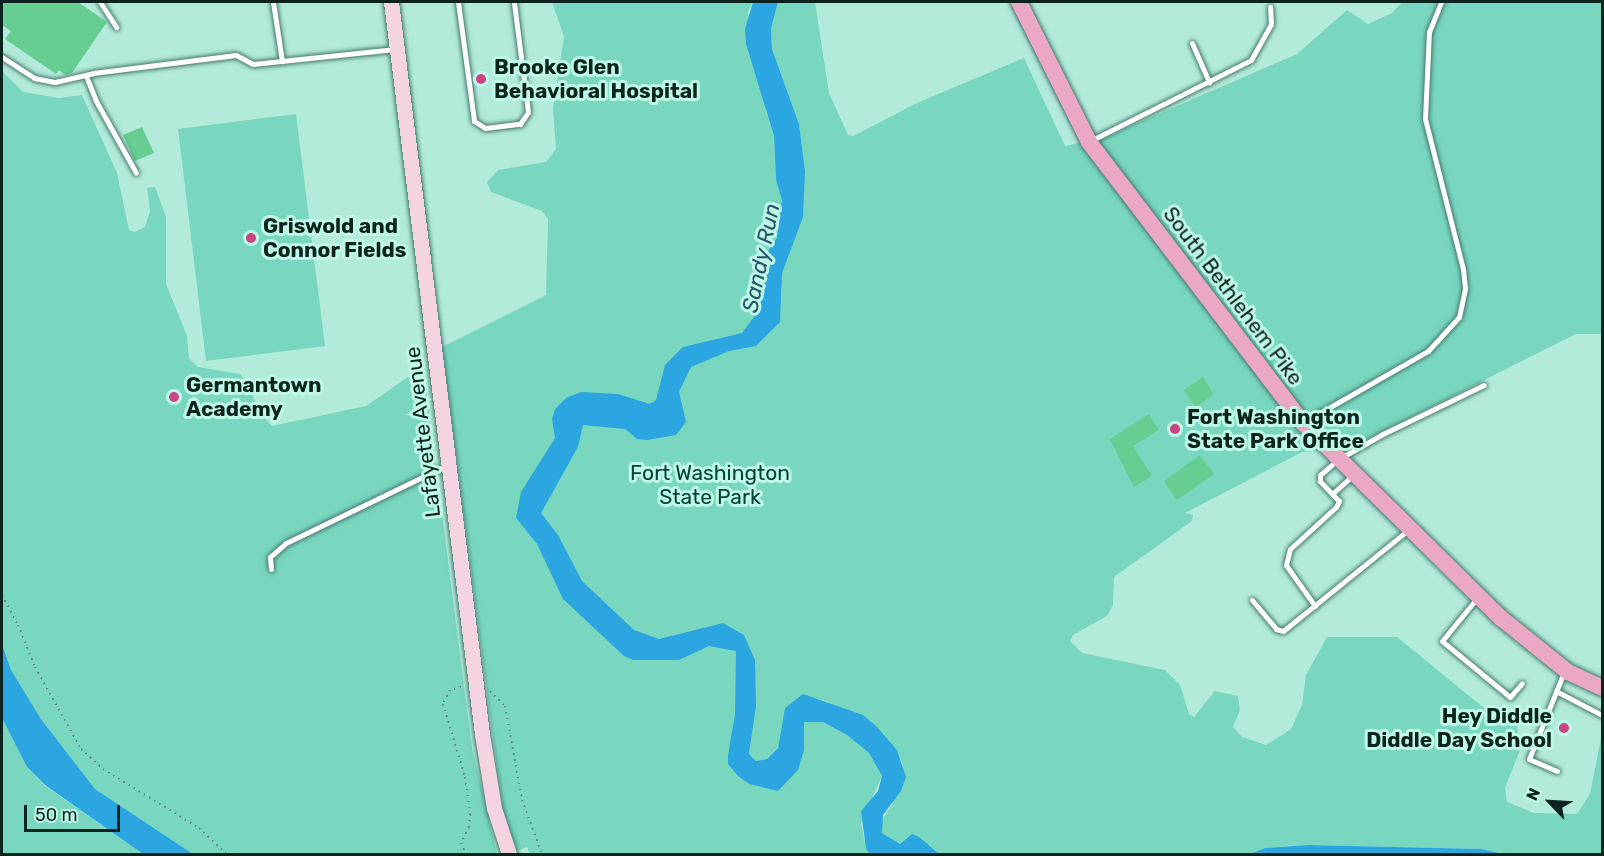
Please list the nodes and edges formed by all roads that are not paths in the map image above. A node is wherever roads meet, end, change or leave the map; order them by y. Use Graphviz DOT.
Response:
graph roads {
  1 [pos="100,2"];
  2 [pos="273,2"];
  3 [pos="391,2"];
  4 [pos="458,2"];
  5 [pos="514,2"];
  6 [pos="1019,2"];
  7 [pos="1441,2"];
  8 [pos="1270,7"];
  9 [pos="116,27"];
  10 [pos="1192,43"];
  11 [pos="396,48"];
  12 [pos="2,57"];
  13 [pos="282,61"];
  14 [pos="86,76"];
  15 [pos="1209,82"];
  16 [pos="1089,142"];
  17 [pos="136,173"];
  18 [pos="1484,385"];
  19 [pos="1303,423"];
  20 [pos="1337,460"];
  21 [pos="448,465"];
  22 [pos="1353,476"];
  23 [pos="1332,494"];
  24 [pos="1410,529"];
  25 [pos="271,569"];
  26 [pos="1478,597"];
  27 [pos="1252,600"];
  28 [pos="1315,606"];
  29 [pos="1565,670"];
  30 [pos="1522,683"];
  31 [pos="1602,688"];
  32 [pos="1556,691"];
  33 [pos="1602,715"];
  34 [pos="1557,771"];
  35 [pos="509,855"];
  1 -- 9 [label="lane"];
  2 -- 13 [label="lane"];
  3 -- 11 [label="main road, Lafayette Avenue"];
  4 -- 5 [label="lane"];
  6 -- 16 [label="main road, South Bethlehem Pike"];
  7 -- 19 [label="lane"];
  8 -- 15 [label="lane"];
  10 -- 15 [label="lane"];
  11 -- 13 [label="lane"];
  11 -- 21 [label="main road, Lafayette Avenue"];
  12 -- 14 [label="lane"];
  13 -- 14 [label="lane"];
  14 -- 17 [label="lane"];
  15 -- 16 [label="lane"];
  16 -- 19 [label="main road, South Bethlehem Pike"];
  18 -- 20 [label="lane"];
  19 -- 20 [label="main road, South Bethlehem Pike"];
  20 -- 22 [label="main road, South Bethlehem Pike"];
  20 -- 23 [label="lane"];
  21 -- 25 [label="lane"];
  21 -- 35 [label="main road, Lafayette Avenue"];
  22 -- 23 [label="lane"];
  22 -- 24 [label="main road, South Bethlehem Pike"];
  23 -- 28 [label="lane"];
  24 -- 26 [label="main road, South Bethlehem Pike"];
  24 -- 28 [label="lane"];
  26 -- 29 [label="main road, South Bethlehem Pike"];
  26 -- 30 [label="lane"];
  27 -- 28 [label="lane"];
  29 -- 31 [label="main road, South Bethlehem Pike"];
  29 -- 32 [label="lane"];
  32 -- 33 [label="lane"];
  32 -- 34 [label="lane"];
}
